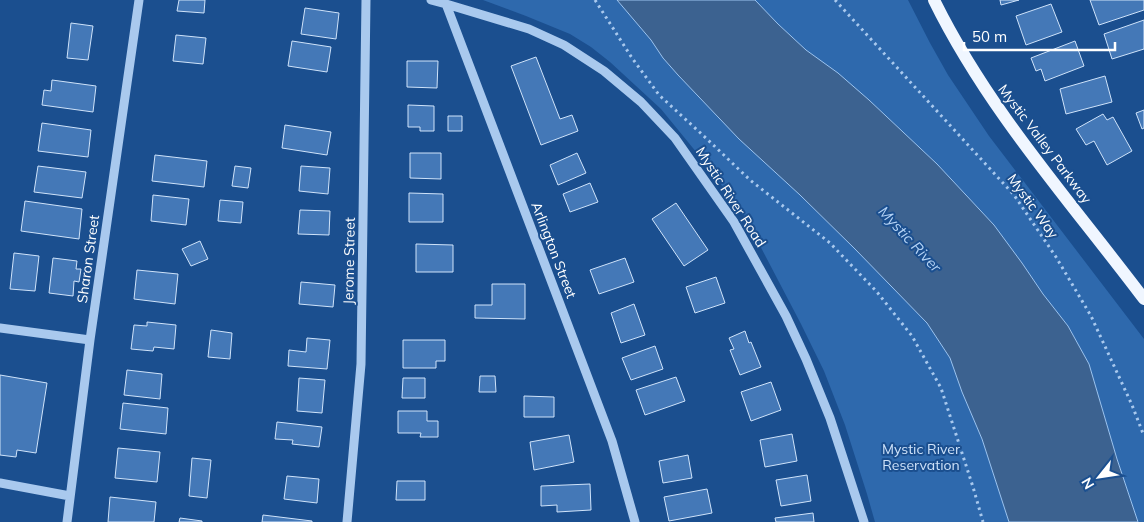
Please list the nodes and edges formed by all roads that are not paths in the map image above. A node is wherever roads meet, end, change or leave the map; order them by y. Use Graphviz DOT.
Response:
graph roads {
  1 [pos="139,0"];
  2 [pos="366,0"];
  3 [pos="431,0"];
  4 [pos="934,0"];
  5 [pos="446,4"];
  6 [pos="1144,299"];
  7 [pos="0,328"];
  8 [pos="90,340"];
  9 [pos="0,484"];
  10 [pos="70,496"];
  11 [pos="67,522"];
  12 [pos="346,522"];
  13 [pos="636,522"];
  14 [pos="864,522"];
  1 -- 8 [label="street, Sharon Street"];
  2 -- 12 [label="street, Jerome Street"];
  3 -- 5 [label="street"];
  4 -- 6 [label="main road, Mystic Valley Parkway"];
  5 -- 13 [label="street, Arlington Street"];
  5 -- 14 [label="street, Mystic River Road"];
  7 -- 8 [label="street"];
  8 -- 10 [label="street, Sharon Street"];
  9 -- 10 [label="street"];
  10 -- 11 [label="street, Sharon Street"];
}
